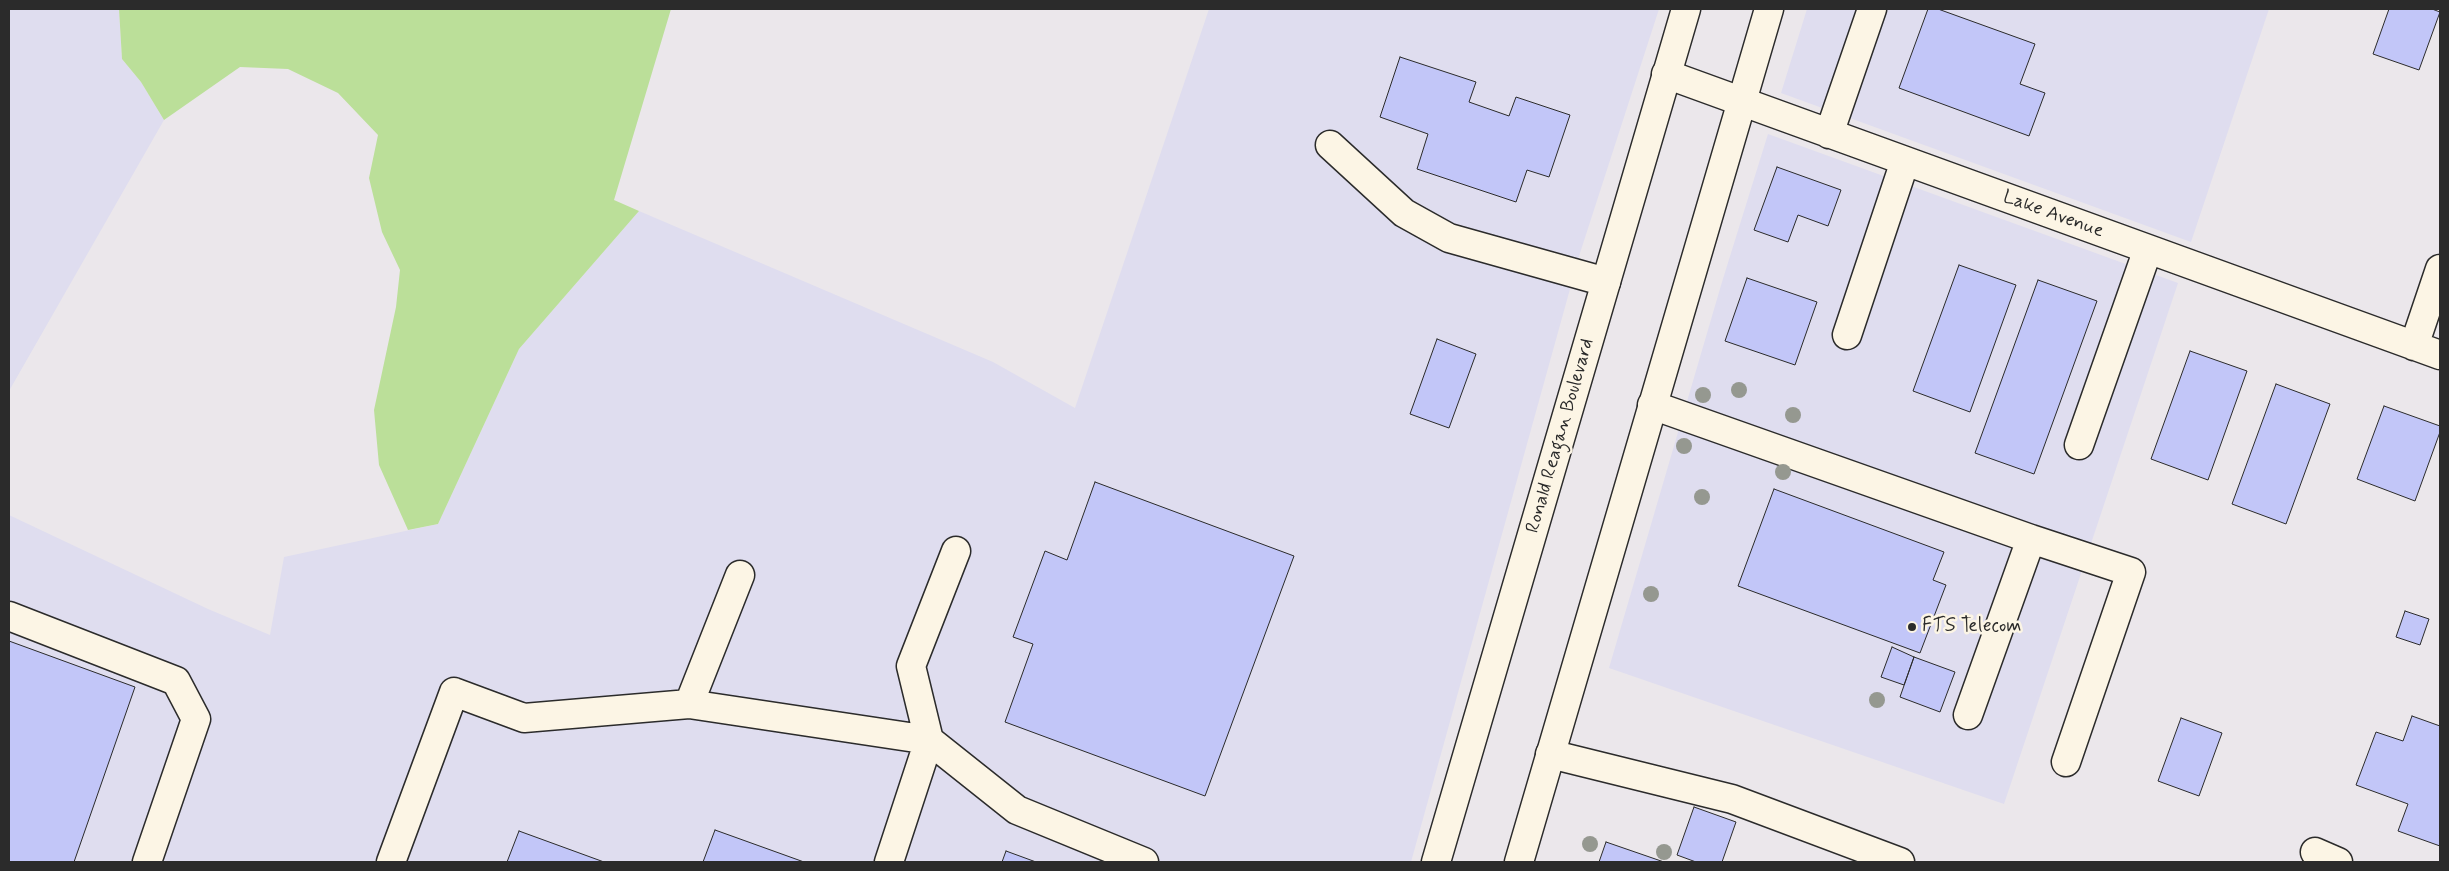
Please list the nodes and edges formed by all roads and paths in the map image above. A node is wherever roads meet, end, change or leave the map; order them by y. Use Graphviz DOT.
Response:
graph roads {
  1 [pos="1686,9"];
  2 [pos="1768,9"];
  3 [pos="1872,9"];
  4 [pos="1666,74"];
  5 [pos="1740,102"];
  6 [pos="1829,134"];
  7 [pos="1330,145"];
  8 [pos="1905,162"];
  9 [pos="2148,249"];
  10 [pos="2440,269"];
  11 [pos="1606,282"];
  12 [pos="1847,335"];
  13 [pos="2414,346"];
  14 [pos="2440,356"];
  15 [pos="1652,405"];
  16 [pos="2079,445"];
  17 [pos="2030,539"];
  18 [pos="956,551"];
  19 [pos="740,575"];
  20 [pos="9,616"];
  21 [pos="689,704"];
  22 [pos="1968,715"];
  23 [pos="929,740"];
  24 [pos="1550,754"];
  25 [pos="2066,762"];
  26 [pos="1136,861"];
  27 [pos="146,862"];
  28 [pos="391,862"];
  29 [pos="889,862"];
  30 [pos="1436,862"];
  31 [pos="1519,862"];
  32 [pos="1900,862"];
  1 -- 4 [label="main road, Ronald Reagan Boulevard"];
  2 -- 5 [label="main road"];
  3 -- 6 [label="main road"];
  4 -- 5 [label="main road, Lake Avenue"];
  4 -- 11 [label="main road, Ronald Reagan Boulevard"];
  5 -- 6 [label="main road, Lake Avenue"];
  5 -- 15 [label="main road"];
  6 -- 8 [label="main road, Lake Avenue"];
  7 -- 11 [label="main road"];
  8 -- 9 [label="main road, Lake Avenue"];
  8 -- 12 [label="main road"];
  9 -- 13 [label="main road, Lake Avenue"];
  9 -- 16 [label="main road"];
  10 -- 13 [label="main road"];
  11 -- 30 [label="main road, Ronald Reagan Boulevard"];
  13 -- 14 [label="main road, Lake Avenue"];
  15 -- 17 [label="main road"];
  15 -- 24 [label="main road"];
  17 -- 22 [label="main road"];
  17 -- 25 [label="main road"];
  18 -- 23 [label="main road"];
  19 -- 21 [label="main road"];
  20 -- 27 [label="main road"];
  21 -- 23 [label="main road"];
  21 -- 28 [label="main road"];
  23 -- 26 [label="main road"];
  23 -- 29 [label="main road"];
  24 -- 31 [label="main road"];
  24 -- 32 [label="main road"];
}
